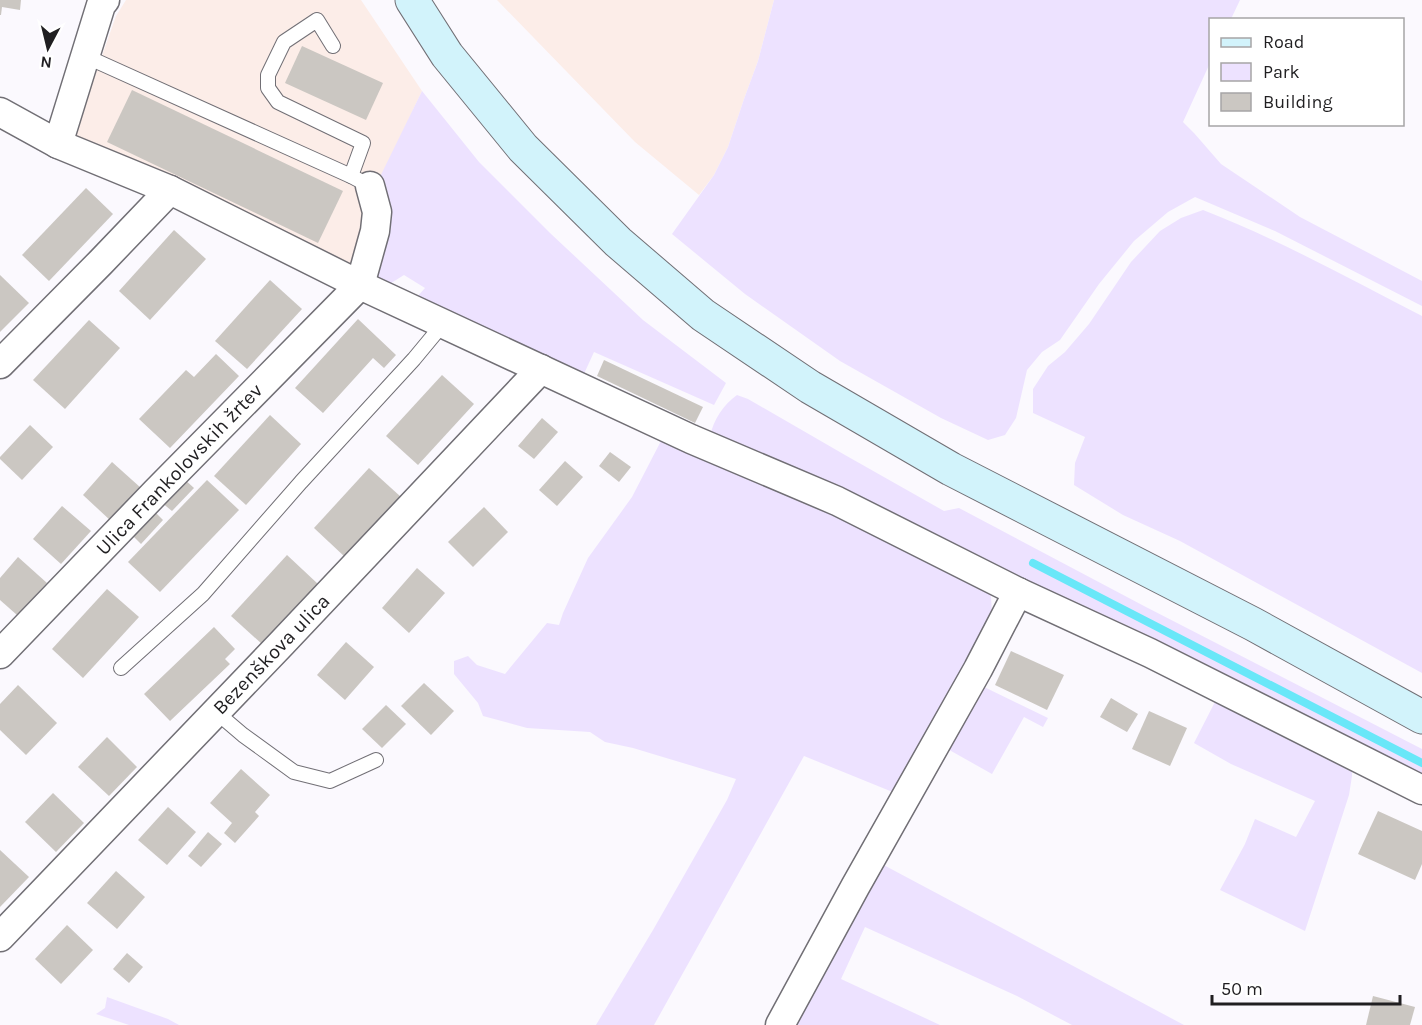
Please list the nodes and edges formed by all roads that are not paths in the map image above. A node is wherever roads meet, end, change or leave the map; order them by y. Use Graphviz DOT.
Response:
graph roads {
  1 [pos="105,0"];
  2 [pos="412,0"];
  3 [pos="333,45"];
  4 [pos="85,56"];
  5 [pos="0,112"];
  6 [pos="58,144"];
  7 [pos="361,181"];
  8 [pos="170,190"];
  9 [pos="360,285"];
  10 [pos="443,324"];
  11 [pos="0,364"];
  12 [pos="541,369"];
  13 [pos="1018,592"];
  14 [pos="0,654"];
  15 [pos="121,668"];
  16 [pos="216,712"];
  17 [pos="1422,717"];
  18 [pos="376,760"];
  19 [pos="1422,790"];
  20 [pos="0,937"];
  21 [pos="780,1025"];
  1 -- 4 [label="street"];
  2 -- 17 [label="street"];
  3 -- 7 [label="lane"];
  4 -- 6 [label="street"];
  4 -- 7 [label="lane"];
  5 -- 6 [label="street"];
  6 -- 8 [label="street"];
  7 -- 9 [label="street"];
  8 -- 9 [label="street"];
  8 -- 11 [label="street"];
  9 -- 10 [label="street"];
  9 -- 14 [label="street, Ulica Frankolovskih žrtev"];
  10 -- 12 [label="street"];
  10 -- 15 [label="lane"];
  12 -- 13 [label="street"];
  12 -- 16 [label="street, Bezenškova ulica"];
  13 -- 19 [label="street"];
  13 -- 21 [label="street"];
  16 -- 18 [label="lane"];
  16 -- 20 [label="street, Bezenškova ulica"];
}
